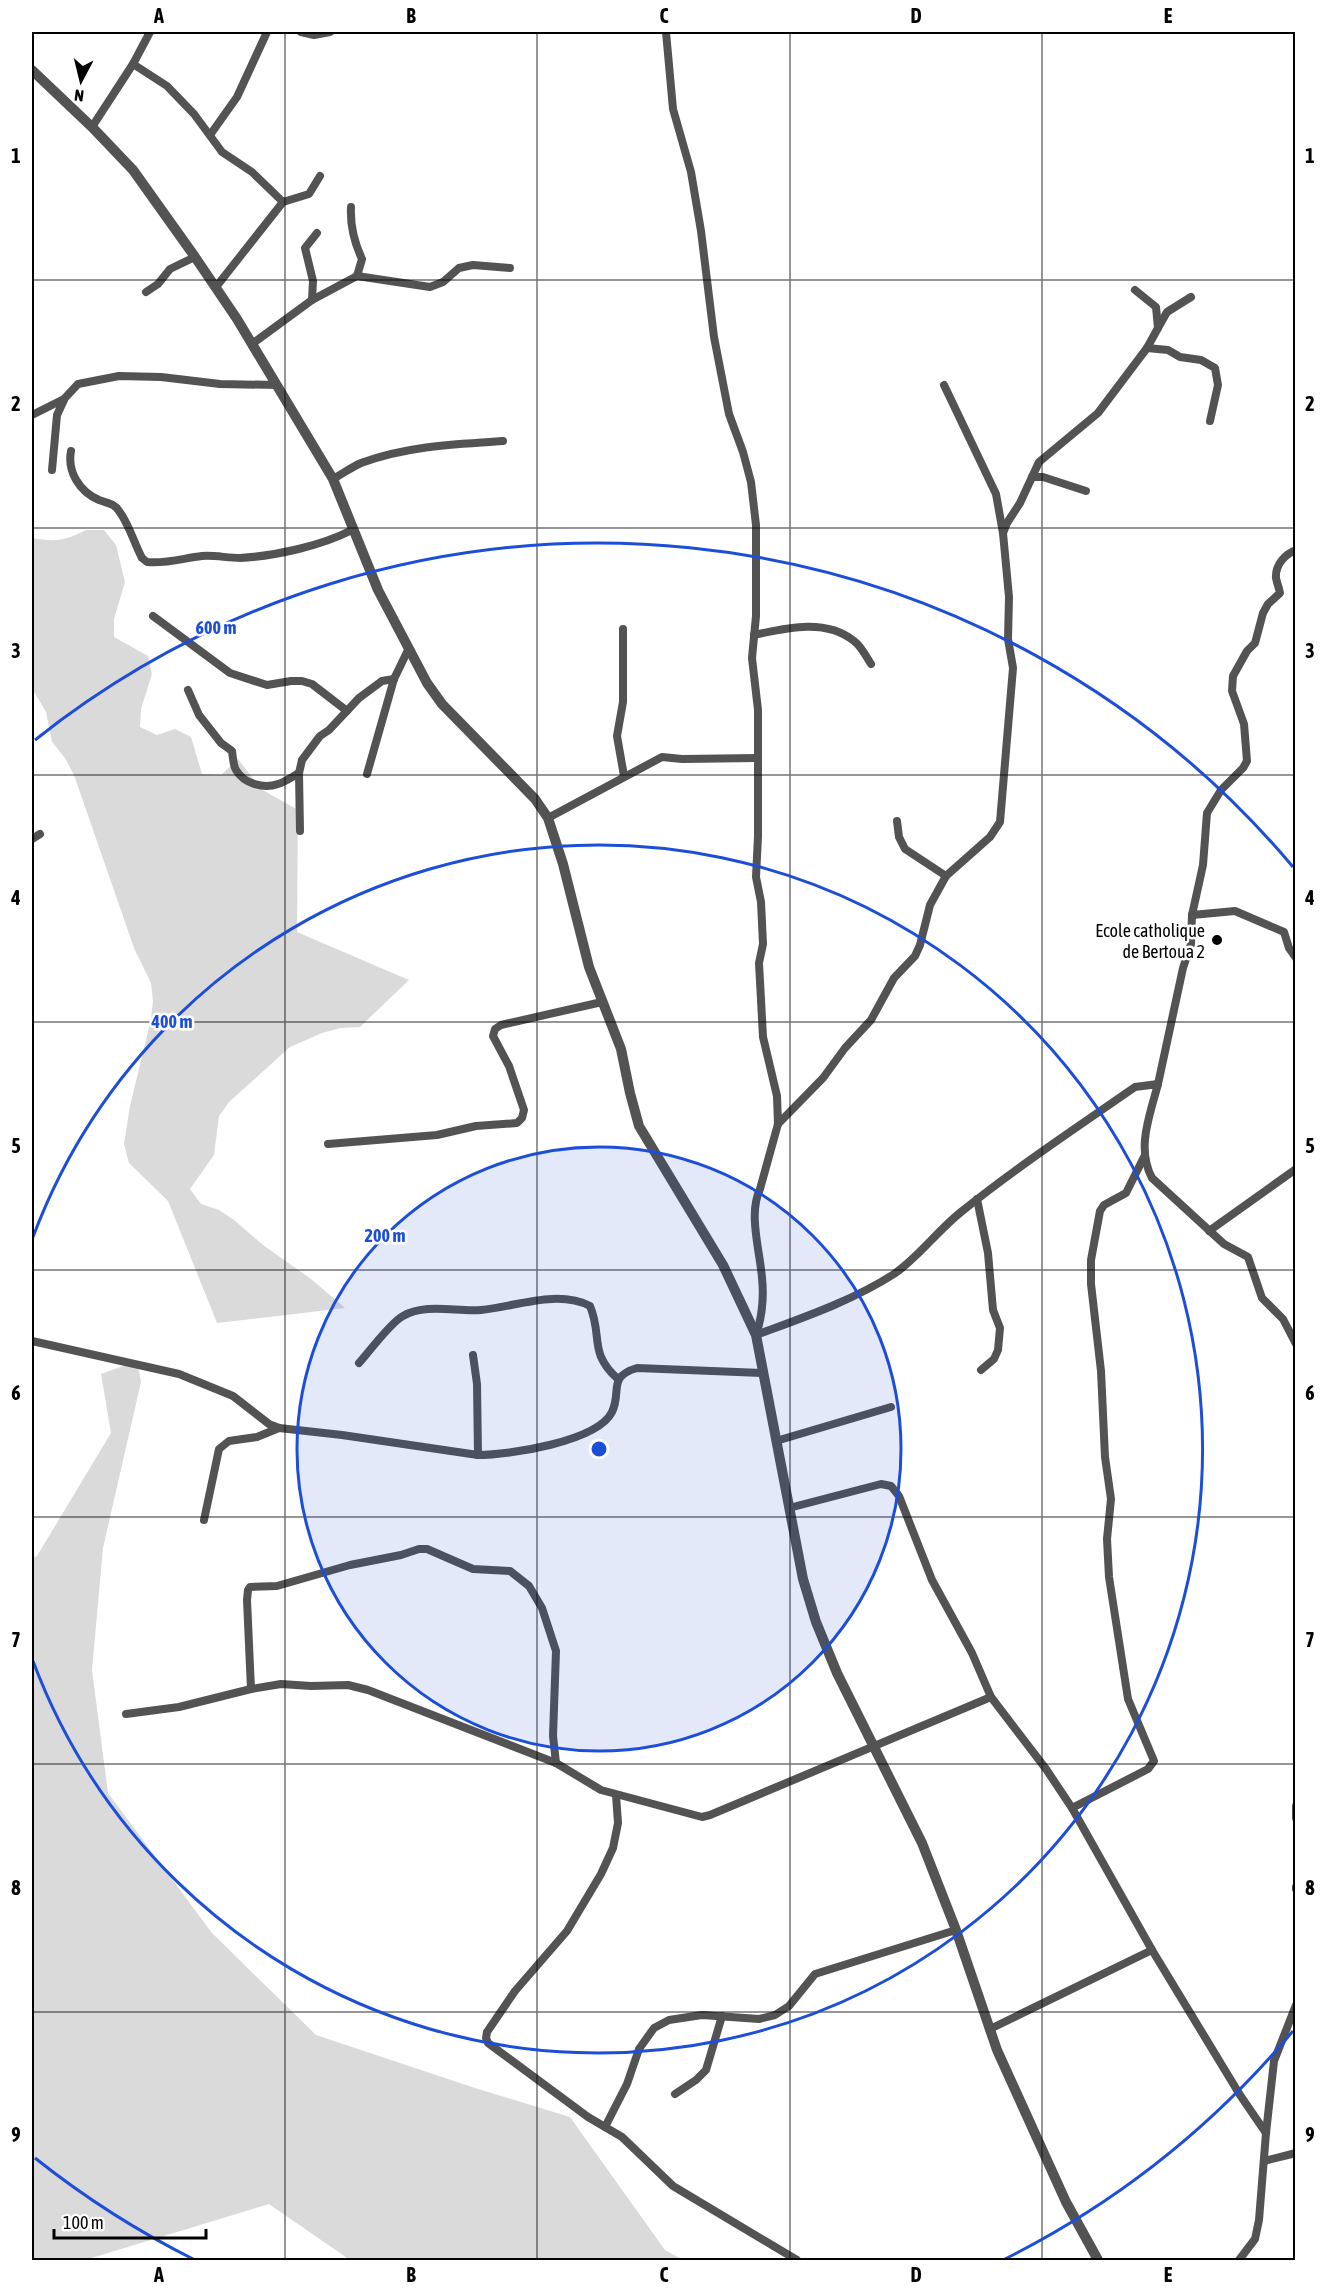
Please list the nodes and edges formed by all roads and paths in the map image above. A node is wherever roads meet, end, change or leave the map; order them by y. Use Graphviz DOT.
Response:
graph roads {
  1 [pos="150,32"];
  2 [pos="267,32"];
  3 [pos="301,32"];
  4 [pos="330,32"];
  5 [pos="666,32"];
  6 [pos="133,64"];
  7 [pos="32,70"];
  8 [pos="92,127"];
  9 [pos="210,135"];
  10 [pos="320,176"];
  11 [pos="284,202"];
  12 [pos="351,207"];
  13 [pos="317,233"];
  14 [pos="195,257"];
  15 [pos="510,268"];
  16 [pos="357,276"];
  17 [pos="216,287"];
  18 [pos="1135,290"];
  19 [pos="146,292"];
  20 [pos="1191,297"];
  21 [pos="312,300"];
  22 [pos="1158,328"];
  23 [pos="252,344"];
  24 [pos="1147,348"];
  25 [pos="277,385"];
  26 [pos="944,385"];
  27 [pos="64,399"];
  28 [pos="32,415"];
  29 [pos="1210,422"];
  30 [pos="503,441"];
  31 [pos="70,451"];
  32 [pos="52,471"];
  33 [pos="1032,477"];
  34 [pos="333,479"];
  35 [pos="1086,491"];
  36 [pos="352,530"];
  37 [pos="1003,533"];
  38 [pos="1296,550"];
  39 [pos="153,616"];
  40 [pos="623,629"];
  41 [pos="754,635"];
  42 [pos="409,648"];
  43 [pos="871,664"];
  44 [pos="394,679"];
  45 [pos="188,690"];
  46 [pos="347,711"];
  47 [pos="758,758"];
  48 [pos="299,773"];
  49 [pos="367,774"];
  50 [pos="624,776"];
  51 [pos="548,818"];
  52 [pos="897,821"];
  53 [pos="300,831"];
  54 [pos="40,834"];
  55 [pos="32,839"];
  56 [pos="946,876"];
  57 [pos="1192,915"];
  58 [pos="1296,958"];
  59 [pos="602,1002"];
  60 [pos="1158,1084"];
  61 [pos="778,1124"];
  62 [pos="328,1144"];
  63 [pos="1144,1156"];
  64 [pos="1296,1169"];
  65 [pos="977,1199"];
  66 [pos="1209,1231"];
  67 [pos="756,1335"];
  68 [pos="32,1341"];
  69 [pos="1296,1344"];
  70 [pos="474,1356"];
  71 [pos="359,1364"];
  72 [pos="981,1370"];
  73 [pos="762,1373"];
  74 [pos="618,1379"];
  75 [pos="891,1407"];
  76 [pos="279,1428"];
  77 [pos="776,1441"];
  78 [pos="478,1455"];
  79 [pos="789,1508"];
  80 [pos="204,1520"];
  81 [pos="251,1689"];
  82 [pos="991,1697"];
  83 [pos="126,1714"];
  84 [pos="875,1746"];
  85 [pos="556,1763"];
  86 [pos="616,1795"];
  87 [pos="1296,1806"];
  88 [pos="1071,1808"];
  89 [pos="1296,1818"];
  90 [pos="956,1930"];
  91 [pos="1152,1950"];
  92 [pos="1296,2005"];
  93 [pos="722,2016"];
  94 [pos="990,2029"];
  95 [pos="675,2094"];
  96 [pos="605,2127"];
  97 [pos="1266,2133"];
  98 [pos="1296,2153"];
  99 [pos="1264,2161"];
  100 [pos="797,2260"];
  101 [pos="1098,2260"];
  102 [pos="1239,2260"];
  1 -- 6 [label="street"];
  2 -- 9 [label="street"];
  3 -- 4 [label="street"];
  5 -- 41 [label="street"];
  6 -- 8 [label="street"];
  6 -- 9 [label="street"];
  7 -- 8 [label="street"];
  8 -- 14 [label="street"];
  9 -- 11 [label="street"];
  10 -- 11 [label="street"];
  11 -- 17 [label="street"];
  12 -- 16 [label="street"];
  13 -- 21 [label="street"];
  14 -- 17 [label="street"];
  14 -- 19 [label="street"];
  15 -- 16 [label="street"];
  16 -- 21 [label="street"];
  17 -- 23 [label="street"];
  18 -- 22 [label="street"];
  20 -- 22 [label="street"];
  21 -- 23 [label="street"];
  22 -- 24 [label="street"];
  23 -- 25 [label="street"];
  24 -- 29 [label="street"];
  24 -- 33 [label="street"];
  25 -- 27 [label="street"];
  25 -- 34 [label="street"];
  26 -- 37 [label="street"];
  27 -- 28 [label="street"];
  27 -- 32 [label="street"];
  30 -- 34 [label="street"];
  31 -- 36 [label="street"];
  33 -- 35 [label="street"];
  33 -- 37 [label="street"];
  34 -- 36 [label="street"];
  36 -- 42 [label="street"];
  37 -- 56 [label="street"];
  38 -- 57 [label="street"];
  39 -- 46 [label="street"];
  40 -- 50 [label="street"];
  41 -- 43 [label="street"];
  41 -- 47 [label="street"];
  42 -- 44 [label="street"];
  42 -- 51 [label="street"];
  44 -- 46 [label="street"];
  44 -- 49 [label="street"];
  45 -- 48 [label="street"];
  46 -- 48 [label="street"];
  47 -- 50 [label="street"];
  47 -- 61 [label="street"];
  48 -- 53 [label="street"];
  50 -- 51 [label="street"];
  51 -- 59 [label="street"];
  52 -- 56 [label="street"];
  54 -- 55 [label="street"];
  56 -- 61 [label="street"];
  57 -- 58 [label="street"];
  57 -- 60 [label="street"];
  59 -- 62 [label="street"];
  59 -- 67 [label="street"];
  60 -- 63 [label="street"];
  60 -- 65 [label="street"];
  61 -- 67 [label="street"];
  63 -- 66 [label="street"];
  63 -- 88 [label="street"];
  64 -- 66 [label="street"];
  65 -- 67 [label="street"];
  65 -- 72 [label="street"];
  66 -- 69 [label="street"];
  67 -- 73 [label="street"];
  68 -- 76 [label="street"];
  70 -- 78 [label="street"];
  71 -- 74 [label="street"];
  73 -- 74 [label="street"];
  73 -- 77 [label="street"];
  74 -- 78 [label="street"];
  75 -- 77 [label="street"];
  76 -- 78 [label="street"];
  76 -- 80 [label="street"];
  77 -- 79 [label="street"];
  79 -- 82 [label="street"];
  79 -- 84 [label="street"];
  81 -- 83 [label="street"];
  81 -- 85 [label="street"];
  81 -- 85 [label="street"];
  82 -- 84 [label="street"];
  82 -- 88 [label="street"];
  84 -- 86 [label="street"];
  84 -- 90 [label="street"];
  85 -- 86 [label="street"];
  86 -- 96 [label="street"];
  87 -- 89 [label="street"];
  88 -- 91 [label="street"];
  90 -- 93 [label="street"];
  90 -- 94 [label="street"];
  91 -- 94 [label="street"];
  91 -- 97 [label="street"];
  92 -- 97 [label="street"];
  93 -- 95 [label="street"];
  93 -- 96 [label="street"];
  94 -- 101 [label="street"];
  96 -- 100 [label="street"];
  97 -- 99 [label="street"];
  98 -- 99 [label="street"];
  99 -- 102 [label="street"];
}
